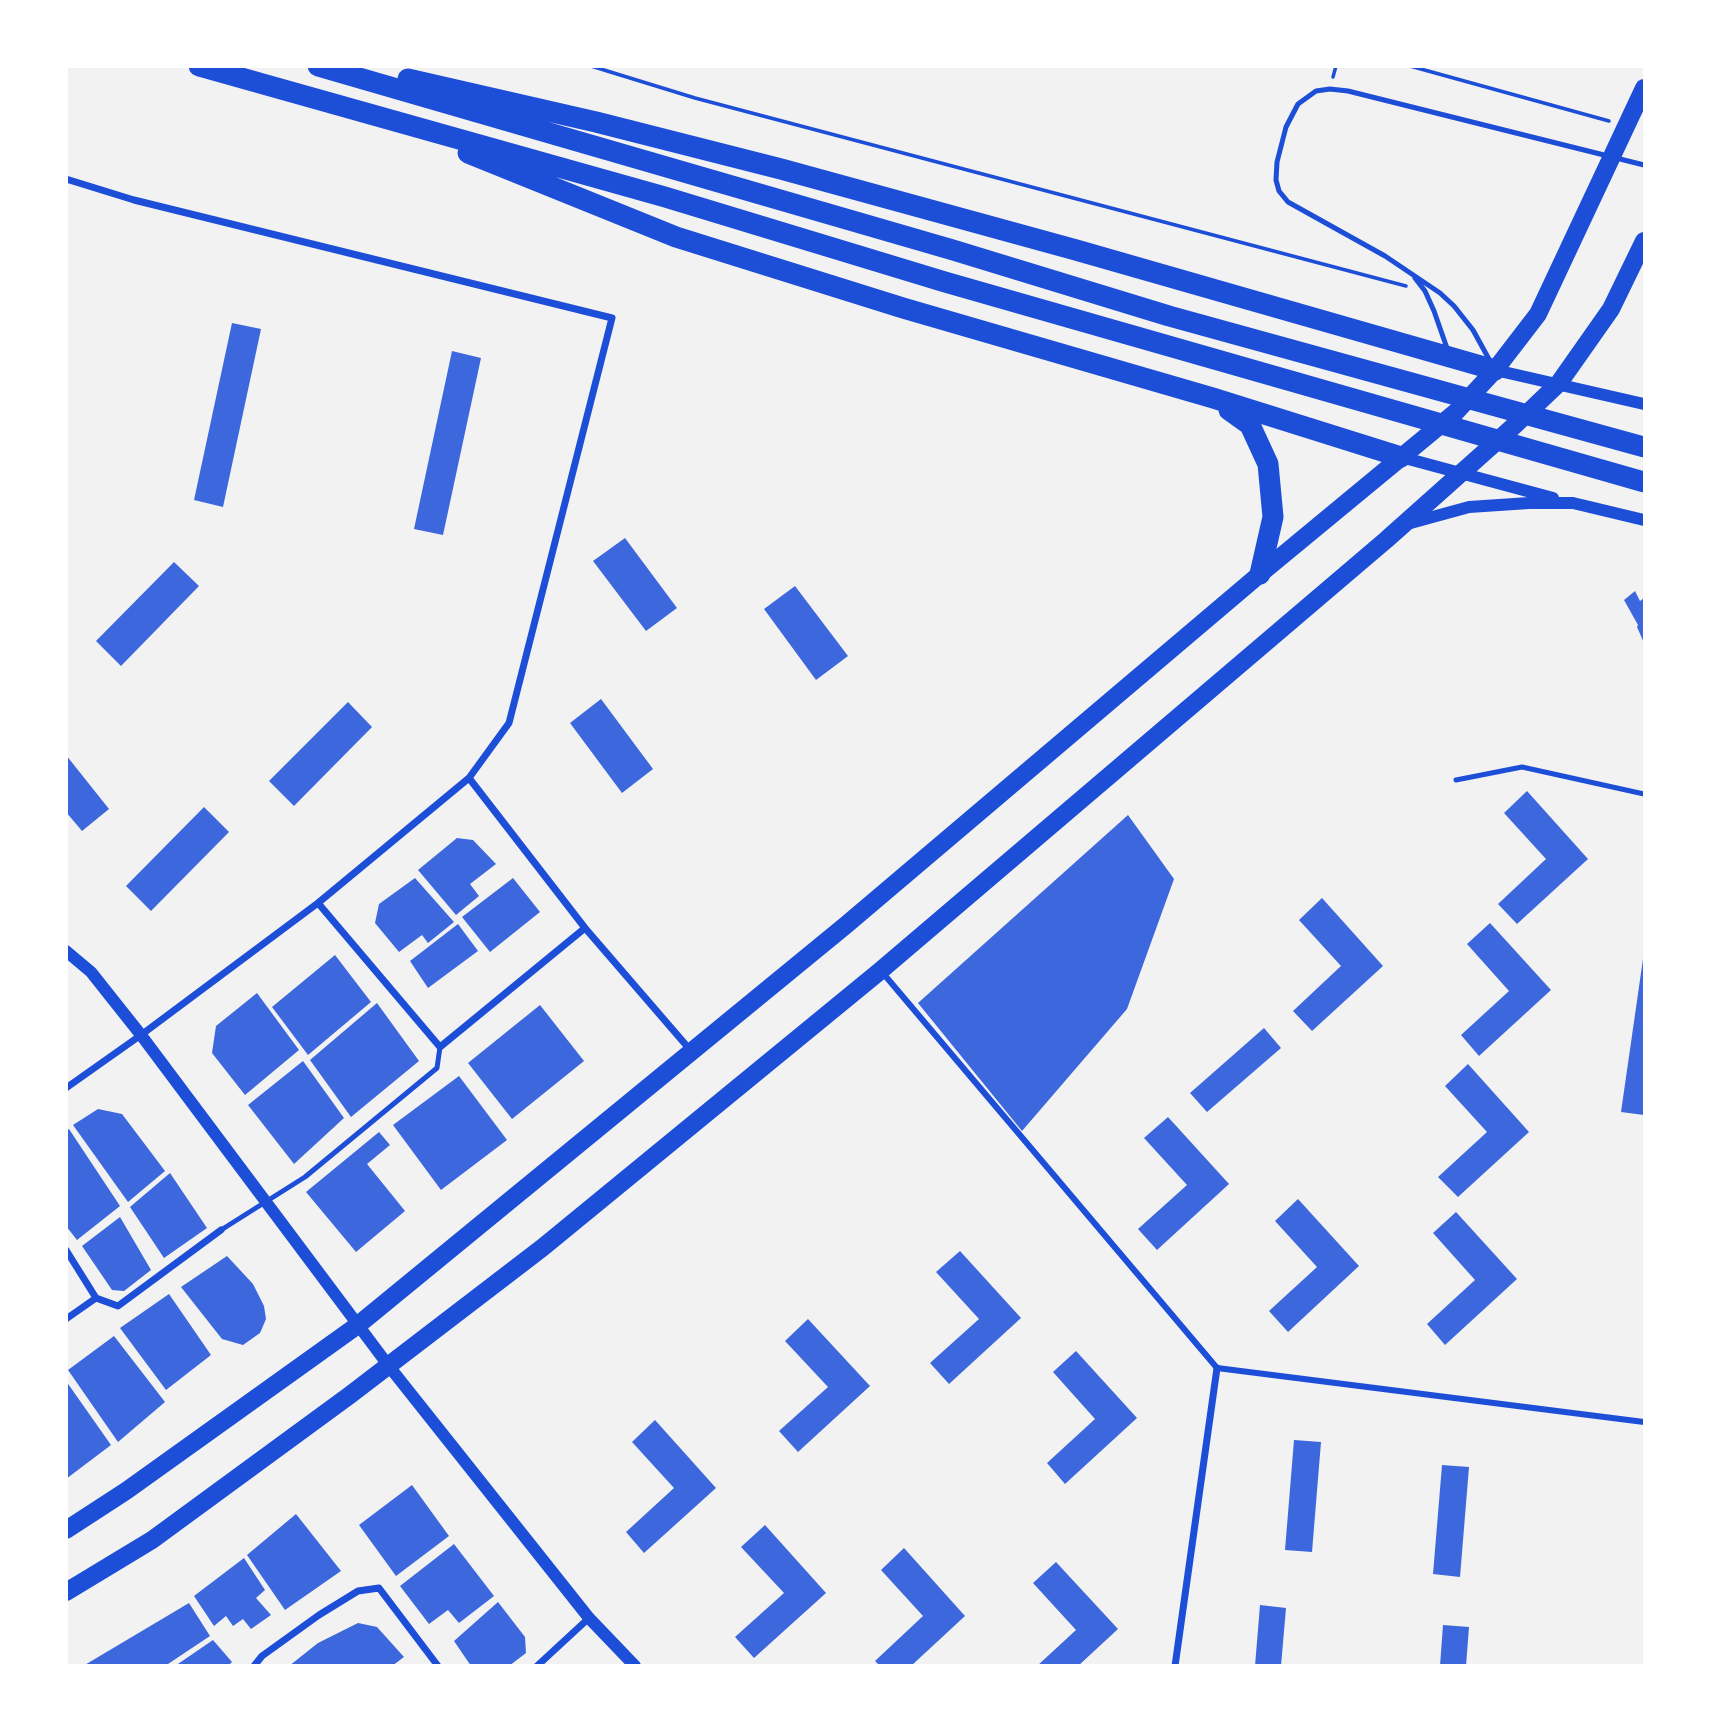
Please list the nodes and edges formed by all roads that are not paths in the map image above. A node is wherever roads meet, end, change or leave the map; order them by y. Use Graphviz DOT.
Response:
graph roads {
  1 [pos="200,66"];
  2 [pos="318,66"];
  3 [pos="340,66"];
  4 [pos="1644,88"];
  5 [pos="382,117"];
  6 [pos="1644,165"];
  7 [pos="66,179"];
  8 [pos="1644,241"];
  9 [pos="1411,273"];
  10 [pos="1450,356"];
  11 [pos="1495,370"];
  12 [pos="1559,383"];
  13 [pos="1213,398"];
  14 [pos="1644,404"];
  15 [pos="1644,447"];
  16 [pos="1401,457"];
  17 [pos="1461,474"];
  18 [pos="1644,482"];
  19 [pos="1573,503"];
  20 [pos="1644,520"];
  21 [pos="1403,525"];
  22 [pos="1260,573"];
  23 [pos="469,778"];
  24 [pos="1456,780"];
  25 [pos="1644,794"];
  26 [pos="318,903"];
  27 [pos="585,928"];
  28 [pos="66,951"];
  29 [pos="880,971"];
  30 [pos="141,1035"];
  31 [pos="440,1047"];
  32 [pos="692,1052"];
  33 [pos="66,1088"];
  34 [pos="265,1201"];
  35 [pos="221,1230"];
  36 [pos="66,1250"];
  37 [pos="96,1298"];
  38 [pos="66,1319"];
  39 [pos="358,1325"];
  40 [pos="388,1365"];
  41 [pos="1217,1368"];
  42 [pos="1644,1422"];
  43 [pos="66,1530"];
  44 [pos="66,1592"];
  45 [pos="589,1618"];
  46 [pos="254,1665"];
  47 [pos="438,1665"];
  48 [pos="537,1665"];
  49 [pos="635,1665"];
  50 [pos="1175,1665"];
  1 -- 5 [label="highway"];
  2 -- 15 [label="highway"];
  3 -- 10 [label="highway"];
  4 -- 11 [label="main road"];
  5 -- 13 [label="highway"];
  5 -- 18 [label="highway"];
  6 -- 9 [label="lane"];
  7 -- 23 [label="street"];
  8 -- 12 [label="main road"];
  9 -- 10 [label="lane"];
  9 -- 11 [label="lane"];
  10 -- 11 [label="highway"];
  11 -- 12 [label="street"];
  11 -- 16 [label="main road"];
  12 -- 14 [label="street"];
  12 -- 17 [label="main road"];
  13 -- 16 [label="highway"];
  13 -- 22 [label="highway"];
  16 -- 17 [label="street"];
  16 -- 22 [label="main road"];
  17 -- 19 [label="street"];
  17 -- 21 [label="main road"];
  19 -- 20 [label="street"];
  19 -- 21 [label="street"];
  21 -- 29 [label="main road"];
  22 -- 32 [label="main road"];
  23 -- 26 [label="street"];
  23 -- 27 [label="street"];
  24 -- 25 [label="lane"];
  26 -- 30 [label="street"];
  26 -- 31 [label="street"];
  27 -- 31 [label="street"];
  27 -- 32 [label="street"];
  28 -- 30 [label="street"];
  29 -- 40 [label="main road"];
  29 -- 41 [label="street"];
  30 -- 33 [label="street"];
  30 -- 34 [label="street"];
  31 -- 34 [label="lane"];
  32 -- 39 [label="main road"];
  34 -- 35 [label="lane"];
  34 -- 39 [label="street"];
  35 -- 37 [label="street"];
  36 -- 37 [label="street"];
  37 -- 38 [label="street"];
  39 -- 40 [label="street"];
  39 -- 43 [label="main road"];
  40 -- 44 [label="main road"];
  40 -- 45 [label="street"];
  41 -- 42 [label="street"];
  41 -- 50 [label="street"];
  45 -- 48 [label="street"];
  45 -- 49 [label="street"];
  46 -- 47 [label="street"];
}
